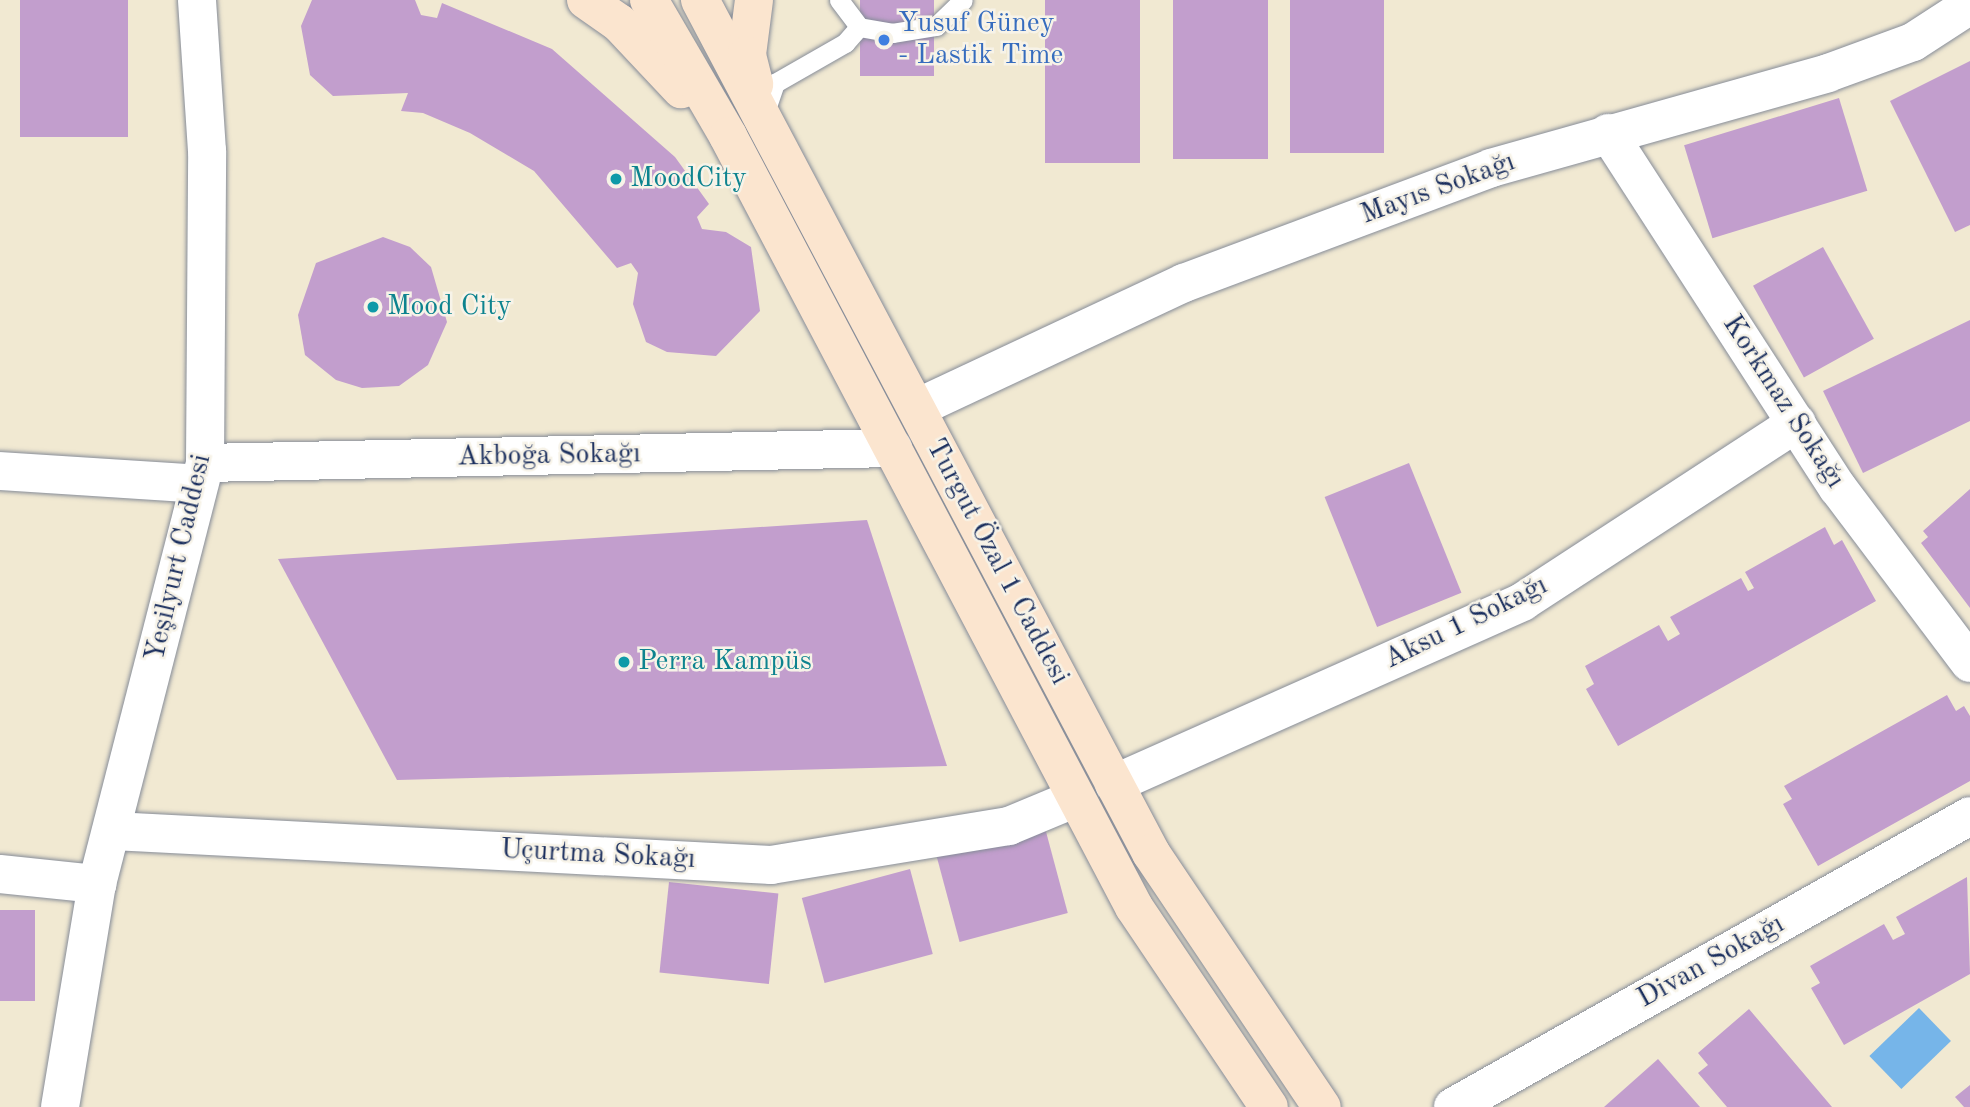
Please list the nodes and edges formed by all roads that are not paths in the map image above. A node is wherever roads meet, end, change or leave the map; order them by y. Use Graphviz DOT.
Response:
graph roads {
  1 [pos="197,0"];
  2 [pos="586,0"];
  3 [pos="649,0"];
  4 [pos="700,0"];
  5 [pos="754,0"];
  6 [pos="839,0"];
  7 [pos="963,0"];
  8 [pos="1970,5"];
  9 [pos="859,27"];
  10 [pos="763,120"];
  11 [pos="1608,134"];
  12 [pos="728,136"];
  13 [pos="916,408"];
  14 [pos="1797,424"];
  15 [pos="893,448"];
  16 [pos="0,471"];
  17 [pos="202,474"];
  18 [pos="1970,663"];
  19 [pos="1114,784"];
  20 [pos="1074,799"];
  21 [pos="1970,816"];
  22 [pos="113,831"];
  23 [pos="0,874"];
  24 [pos="97,884"];
  25 [pos="60,1107"];
  26 [pos="1269,1107"];
  27 [pos="1322,1107"];
  28 [pos="1452,1107"];
  1 -- 17 [label="street, Yeşilyurt Caddesi"];
  2 -- 12 [label="street"];
  3 -- 12 [label="street, Turgut Özal 1 Caddesi"];
  4 -- 10 [label="street, Turgut Özal 1 Caddesi"];
  5 -- 10 [label="street"];
  6 -- 9 [label="lane"];
  7 -- 9 [label="lane"];
  8 -- 11 [label="street, Mayıs Sokağı"];
  9 -- 10 [label="lane"];
  10 -- 13 [label="street, Turgut Özal 1 Caddesi"];
  11 -- 13 [label="street, Mayıs Sokağı"];
  11 -- 14 [label="street, Korkmaz Sokağı"];
  12 -- 15 [label="street, Turgut Özal 1 Caddesi"];
  13 -- 19 [label="street, Turgut Özal 1 Caddesi"];
  14 -- 18 [label="street, Korkmaz Sokağı"];
  14 -- 19 [label="street, Aksu 1 Sokağı"];
  15 -- 17 [label="street, Akboğa Sokağı"];
  15 -- 20 [label="street, Turgut Özal 1 Caddesi"];
  16 -- 17 [label="street, Akboğa Sokağı"];
  17 -- 22 [label="street, Yeşilyurt Caddesi"];
  19 -- 27 [label="street, Turgut Özal 1 Caddesi"];
  20 -- 22 [label="street, Uçurtma Sokağı"];
  20 -- 26 [label="street, Turgut Özal 1 Caddesi"];
  21 -- 28 [label="street, Divan Sokağı"];
  22 -- 24 [label="street, Yeşilyurt Caddesi"];
  23 -- 24 [label="street"];
  24 -- 25 [label="street, Yeşilyurt Caddesi"];
}
